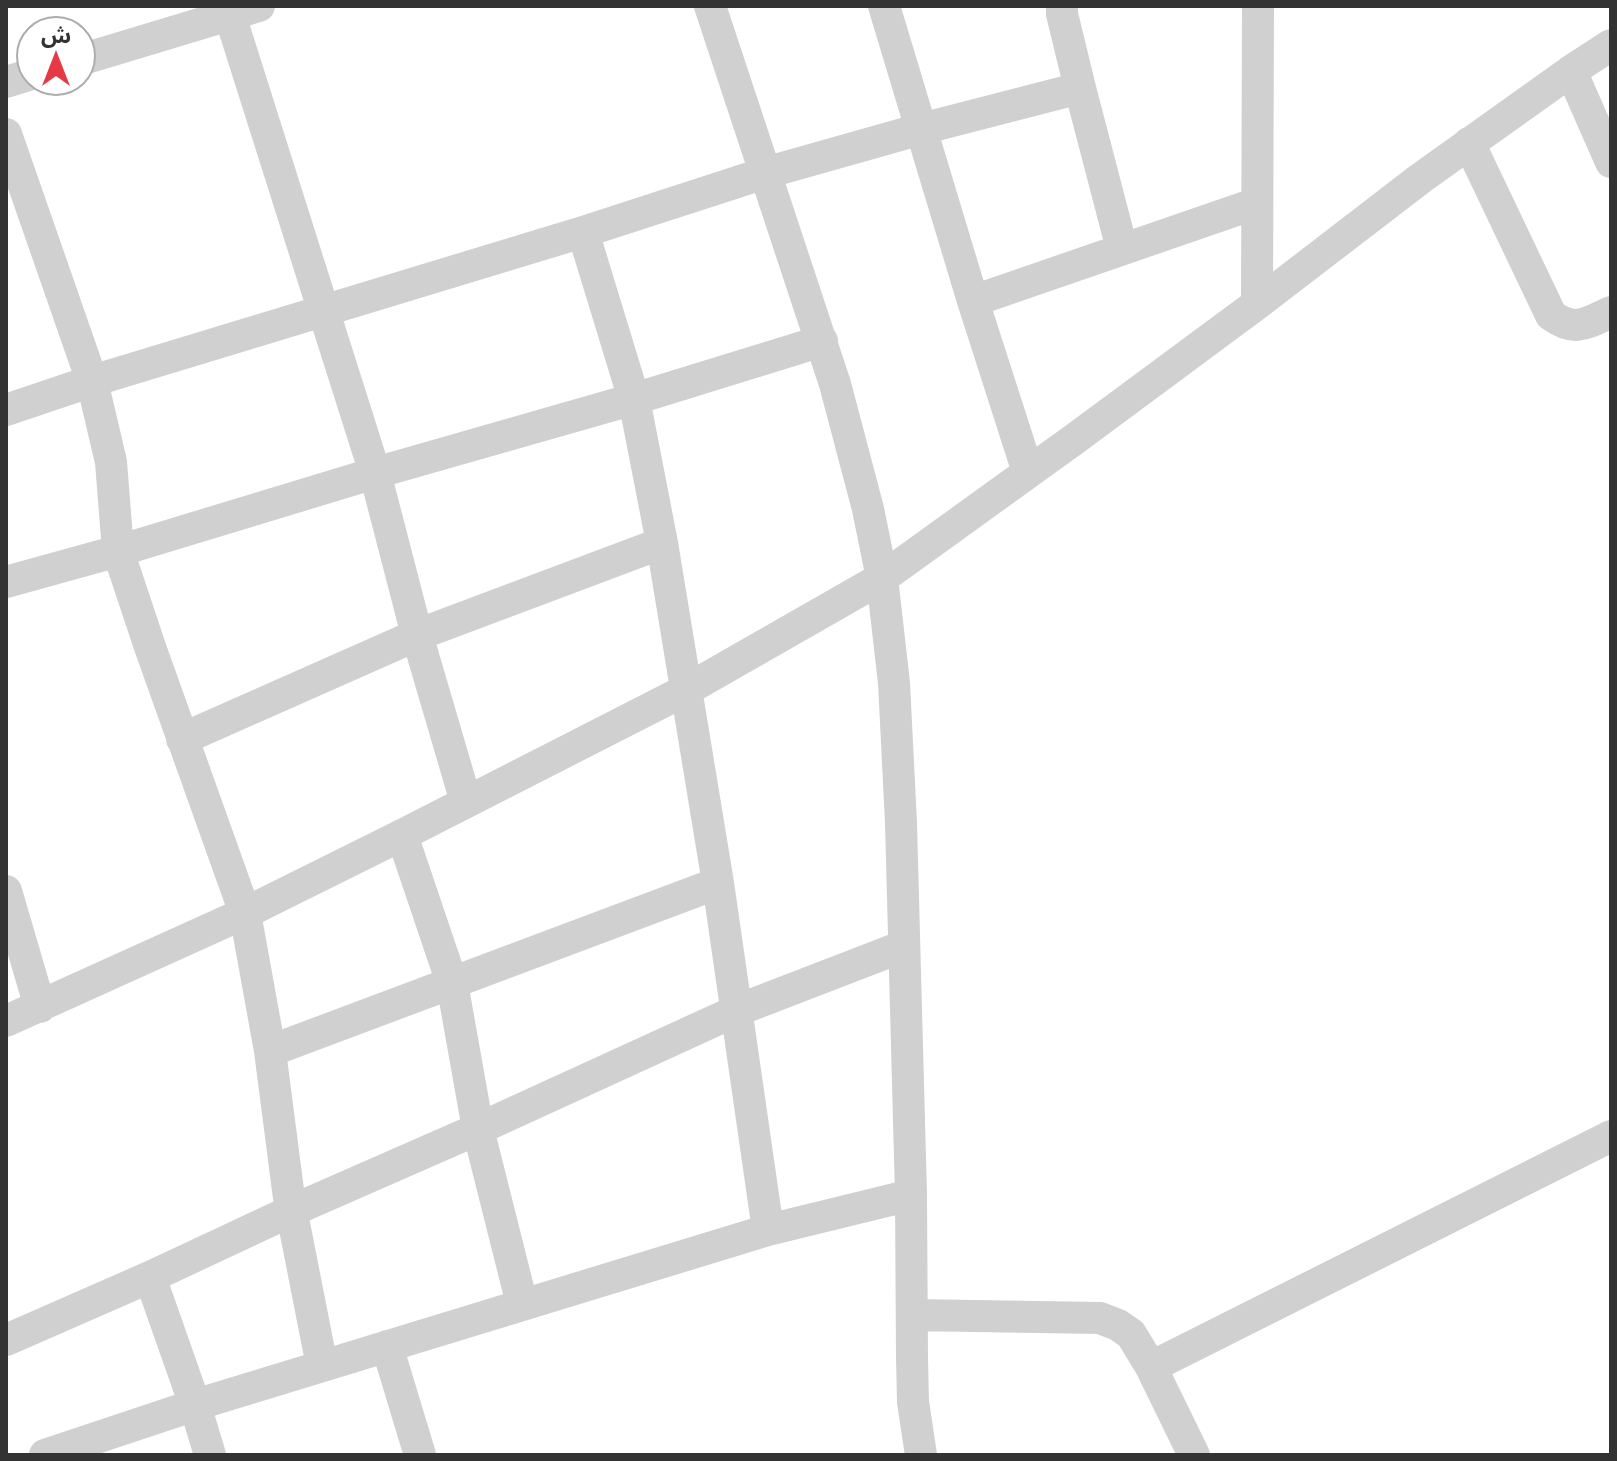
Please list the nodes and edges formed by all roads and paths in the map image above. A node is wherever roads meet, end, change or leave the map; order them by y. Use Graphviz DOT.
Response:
graph roads {
  1 [pos="710,6"];
  2 [pos="884,6"];
  3 [pos="1062,6"];
  4 [pos="1258,6"];
  5 [pos="239,9"];
  6 [pos="1611,45"];
  7 [pos="96,55"];
  8 [pos="1571,71"];
  9 [pos="1080,88"];
  10 [pos="921,129"];
  11 [pos="6,134"];
  12 [pos="1469,143"];
  13 [pos="1611,162"];
  14 [pos="765,173"];
  15 [pos="1257,203"];
  16 [pos="583,232"];
  17 [pos="1122,249"];
  18 [pos="973,301"];
  19 [pos="1257,304"];
  20 [pos="325,312"];
  21 [pos="1611,312"];
  22 [pos="822,341"];
  23 [pos="92,381"];
  24 [pos="634,399"];
  25 [pos="6,410"];
  26 [pos="1028,472"];
  27 [pos="375,473"];
  28 [pos="662,543"];
  29 [pos="118,551"];
  30 [pos="882,578"];
  31 [pos="6,582"];
  32 [pos="417,635"];
  33 [pos="686,690"];
  34 [pos="182,739"];
  35 [pos="466,802"];
  36 [pos="402,835"];
  37 [pos="718,883"];
  38 [pos="6,891"];
  39 [pos="245,913"];
  40 [pos="904,946"];
  41 [pos="452,983"];
  42 [pos="40,1007"];
  43 [pos="738,1010"];
  44 [pos="6,1021"];
  45 [pos="270,1051"];
  46 [pos="478,1129"];
  47 [pos="1611,1136"];
  48 [pos="911,1195"];
  49 [pos="291,1211"];
  50 [pos="768,1230"];
  51 [pos="150,1277"];
  52 [pos="522,1304"];
  53 [pos="912,1315"];
  54 [pos="6,1340"];
  55 [pos="387,1346"];
  56 [pos="322,1366"];
  57 [pos="1151,1367"];
  58 [pos="195,1405"];
  59 [pos="45,1455"];
  60 [pos="210,1455"];
  61 [pos="420,1455"];
  62 [pos="921,1455"];
  63 [pos="1194,1455"];
  1 -- 14 [label="street"];
  2 -- 10 [label="street"];
  3 -- 9 [label="street"];
  4 -- 15 [label="street"];
  5 -- 7 [label="street"];
  5 -- 20 [label="street"];
  6 -- 8 [label="street"];
  8 -- 12 [label="street"];
  8 -- 13 [label="street"];
  9 -- 10 [label="street"];
  9 -- 17 [label="street"];
  10 -- 14 [label="street"];
  10 -- 18 [label="street"];
  11 -- 23 [label="street"];
  12 -- 19 [label="street"];
  12 -- 21 [label="street"];
  14 -- 16 [label="street"];
  14 -- 22 [label="street"];
  15 -- 17 [label="street"];
  15 -- 19 [label="street"];
  16 -- 20 [label="street"];
  16 -- 24 [label="street"];
  17 -- 18 [label="street"];
  18 -- 26 [label="street"];
  19 -- 26 [label="street"];
  20 -- 23 [label="street"];
  20 -- 27 [label="street"];
  22 -- 24 [label="street"];
  22 -- 30 [label="street"];
  23 -- 25 [label="street"];
  23 -- 29 [label="street"];
  24 -- 27 [label="street"];
  24 -- 28 [label="street"];
  26 -- 30 [label="street"];
  27 -- 29 [label="street"];
  27 -- 32 [label="street"];
  28 -- 32 [label="street"];
  28 -- 33 [label="street"];
  29 -- 31 [label="street"];
  29 -- 34 [label="street"];
  30 -- 33 [label="street"];
  30 -- 40 [label="street"];
  32 -- 34 [label="street"];
  32 -- 35 [label="street"];
  33 -- 35 [label="street"];
  33 -- 37 [label="street"];
  34 -- 39 [label="street"];
  35 -- 36 [label="street"];
  36 -- 39 [label="street"];
  36 -- 41 [label="street"];
  37 -- 41 [label="street"];
  37 -- 43 [label="street"];
  38 -- 42 [label="street"];
  39 -- 42 [label="street"];
  39 -- 45 [label="street"];
  40 -- 43 [label="street"];
  40 -- 48 [label="street"];
  41 -- 45 [label="street"];
  41 -- 46 [label="street"];
  42 -- 44 [label="street"];
  43 -- 46 [label="street"];
  43 -- 50 [label="street"];
  45 -- 49 [label="street"];
  46 -- 49 [label="street"];
  46 -- 52 [label="street"];
  47 -- 57 [label="street"];
  48 -- 50 [label="street"];
  48 -- 53 [label="street"];
  49 -- 51 [label="street"];
  49 -- 56 [label="street"];
  50 -- 52 [label="street"];
  51 -- 54 [label="street"];
  51 -- 58 [label="street"];
  52 -- 55 [label="street"];
  53 -- 57 [label="street"];
  53 -- 62 [label="street"];
  55 -- 56 [label="street"];
  55 -- 61 [label="street"];
  56 -- 58 [label="street"];
  57 -- 63 [label="street"];
  58 -- 59 [label="street"];
  58 -- 60 [label="street"];
}
